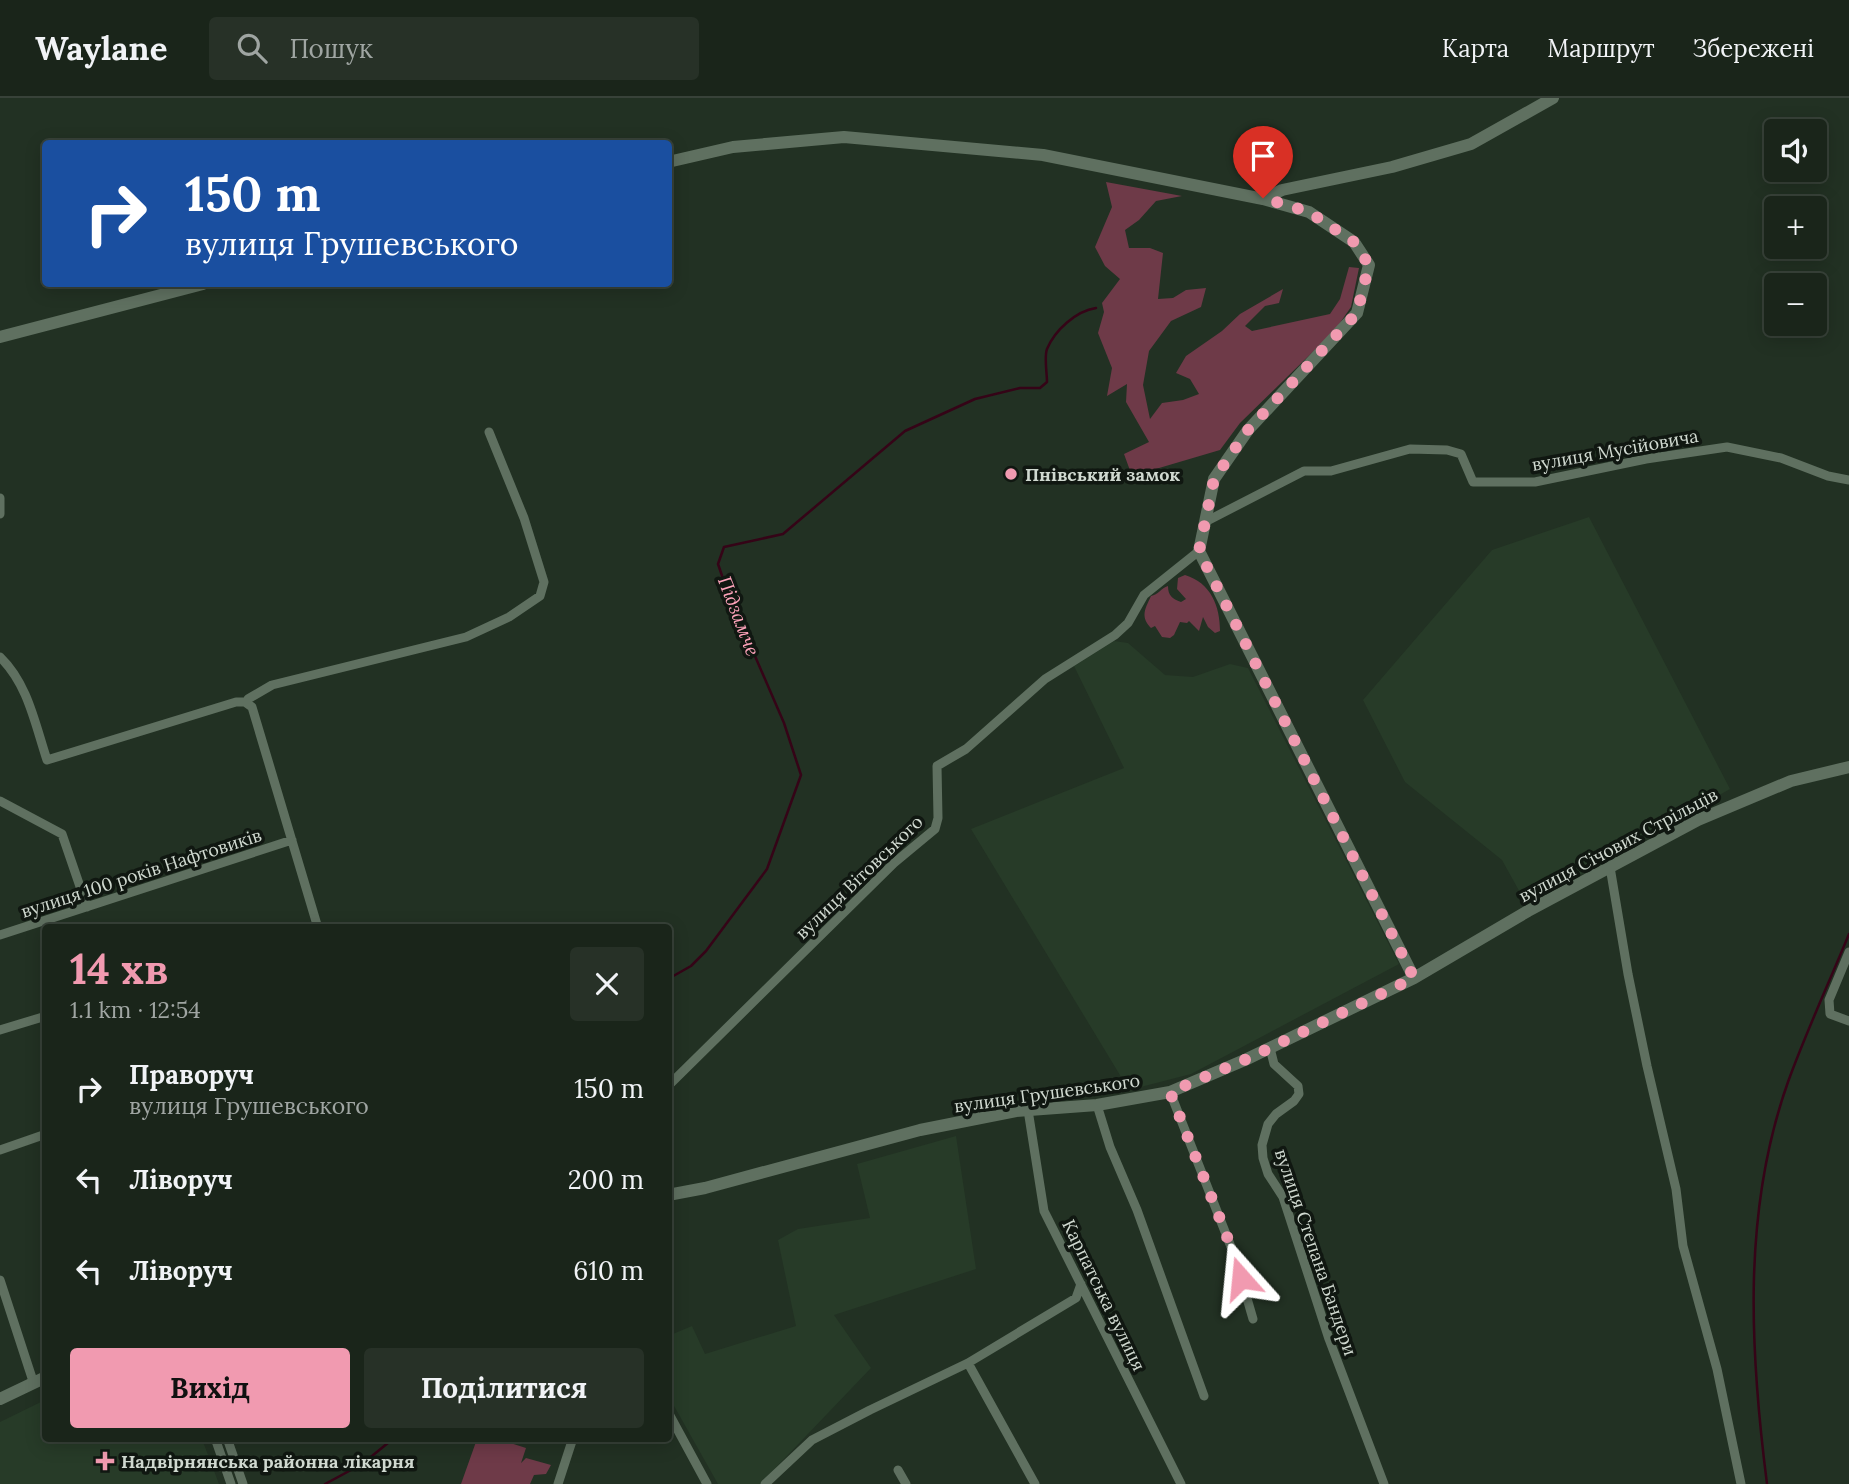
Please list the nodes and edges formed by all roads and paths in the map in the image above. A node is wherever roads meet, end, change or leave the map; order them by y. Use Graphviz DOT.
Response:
graph roads {
  1 [pos="1553,98"];
  2 [pos="672,161"];
  3 [pos="1263,198"];
  4 [pos="192,287"];
  5 [pos="0,337"];
  6 [pos="489,432"];
  7 [pos="1849,480"];
  8 [pos="0,498"];
  9 [pos="0,514"];
  10 [pos="1205,522"];
  11 [pos="1199,551"];
  12 [pos="0,657"];
  13 [pos="247,701"];
  14 [pos="1849,766"];
  15 [pos="0,801"];
  16 [pos="292,840"];
  17 [pos="1610,867"];
  18 [pos="87,906"];
  19 [pos="317,924"];
  20 [pos="0,935"];
  21 [pos="1849,952"];
  22 [pos="1414,978"];
  23 [pos="42,1017"];
  24 [pos="1849,1021"];
  25 [pos="0,1030"];
  26 [pos="1269,1048"];
  27 [pos="672,1082"];
  28 [pos="1170,1092"];
  29 [pos="1097,1105"];
  30 [pos="1028,1110"];
  31 [pos="42,1135"];
  32 [pos="0,1150"];
  33 [pos="672,1194"];
  34 [pos="0,1280"];
  35 [pos="1081,1283"];
  36 [pos="1253,1319"];
  37 [pos="968,1363"];
  38 [pos="39,1379"];
  39 [pos="1204,1396"];
  40 [pos="0,1399"];
  41 [pos="672,1419"];
  42 [pos="216,1442"];
  43 [pos="228,1442"];
  44 [pos="572,1442"];
  45 [pos="898,1470"];
  46 [pos="231,1484"];
  47 [pos="243,1484"];
  48 [pos="558,1484"];
  49 [pos="707,1484"];
  50 [pos="765,1484"];
  51 [pos="905,1484"];
  52 [pos="1035,1484"];
  53 [pos="1181,1484"];
  54 [pos="1384,1484"];
  55 [pos="1741,1484"];
  1 -- 3 [label="street"];
  2 -- 3 [label="street"];
  3 -- 10 [label="street"];
  4 -- 5 [label="street"];
  6 -- 13 [label="street"];
  7 -- 10 [label="street, вулиця Мусійовича"];
  8 -- 9 [label="street"];
  10 -- 11 [label="street"];
  11 -- 22 [label="street"];
  11 -- 27 [label="street, вулиця Вітовського"];
  12 -- 13 [label="street"];
  13 -- 16 [label="street"];
  14 -- 17 [label="street, вулиця Січових Стрільців"];
  15 -- 18 [label="street"];
  16 -- 18 [label="street, вулиця 100 років Нафтовиків"];
  16 -- 19 [label="street"];
  17 -- 22 [label="street, вулиця Січових Стрільців"];
  17 -- 55 [label="street"];
  18 -- 20 [label="street, вулиця 100 років Нафтовиків"];
  21 -- 24 [label="street"];
  22 -- 26 [label="street, вулиця Грушевського"];
  23 -- 25 [label="street"];
  26 -- 28 [label="street, вулиця Грушевського"];
  26 -- 54 [label="street, вулиця Степана Бандери"];
  28 -- 29 [label="street, вулиця Грушевського"];
  28 -- 36 [label="street"];
  29 -- 30 [label="street, вулиця Грушевського"];
  29 -- 39 [label="street"];
  30 -- 33 [label="street, вулиця Грушевського"];
  30 -- 35 [label="street, Карпатська вулиця"];
  31 -- 32 [label="street"];
  34 -- 38 [label="street"];
  35 -- 37 [label="street"];
  35 -- 53 [label="street, Карпатська вулиця"];
  37 -- 50 [label="street"];
  37 -- 52 [label="street"];
  38 -- 40 [label="street"];
  41 -- 49 [label="street"];
  42 -- 46 [label="street"];
  43 -- 47 [label="street"];
  44 -- 48 [label="street"];
  45 -- 51 [label="street"];
}
